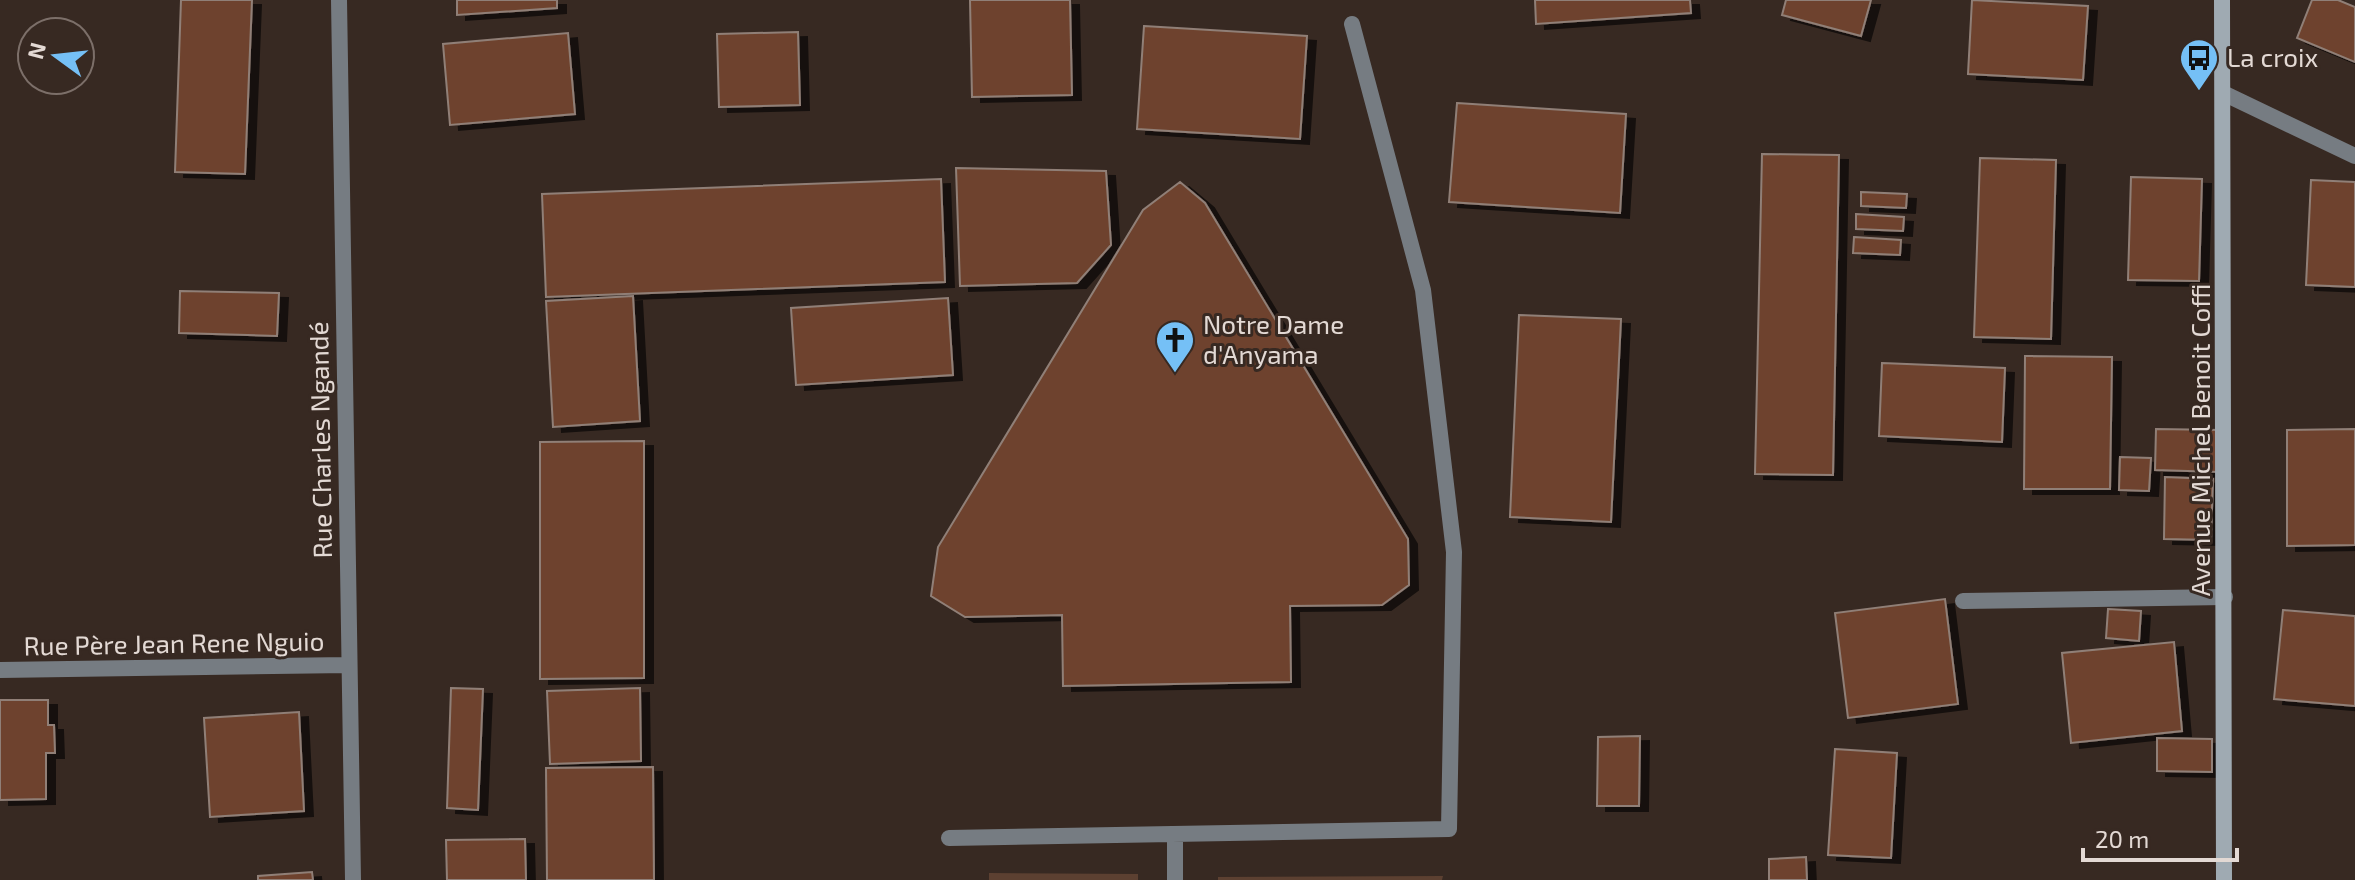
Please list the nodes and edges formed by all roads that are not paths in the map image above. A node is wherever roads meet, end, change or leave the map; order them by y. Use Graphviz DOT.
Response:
graph roads {
  1 [pos="339,0"];
  2 [pos="2222,0"];
  3 [pos="1352,24"];
  4 [pos="2223,93"];
  5 [pos="2355,156"];
  6 [pos="2225,597"];
  7 [pos="1963,601"];
  8 [pos="348,665"];
  9 [pos="0,670"];
  10 [pos="1175,834"];
  11 [pos="949,838"];
  12 [pos="353,880"];
  13 [pos="1175,880"];
  14 [pos="2224,880"];
  1 -- 8 [label="street, Rue Charles Ngandé"];
  2 -- 4 [label="street, Avenue Michel Benoit Coffi"];
  3 -- 10 [label="street"];
  4 -- 5 [label="street"];
  4 -- 6 [label="street, Avenue Michel Benoit Coffi"];
  6 -- 7 [label="street"];
  6 -- 14 [label="street, Avenue Michel Benoit Coffi"];
  8 -- 9 [label="street, Rue Père Jean Rene Nguio"];
  8 -- 12 [label="street, Rue Charles Ngandé"];
  10 -- 11 [label="street"];
  10 -- 13 [label="street"];
}
